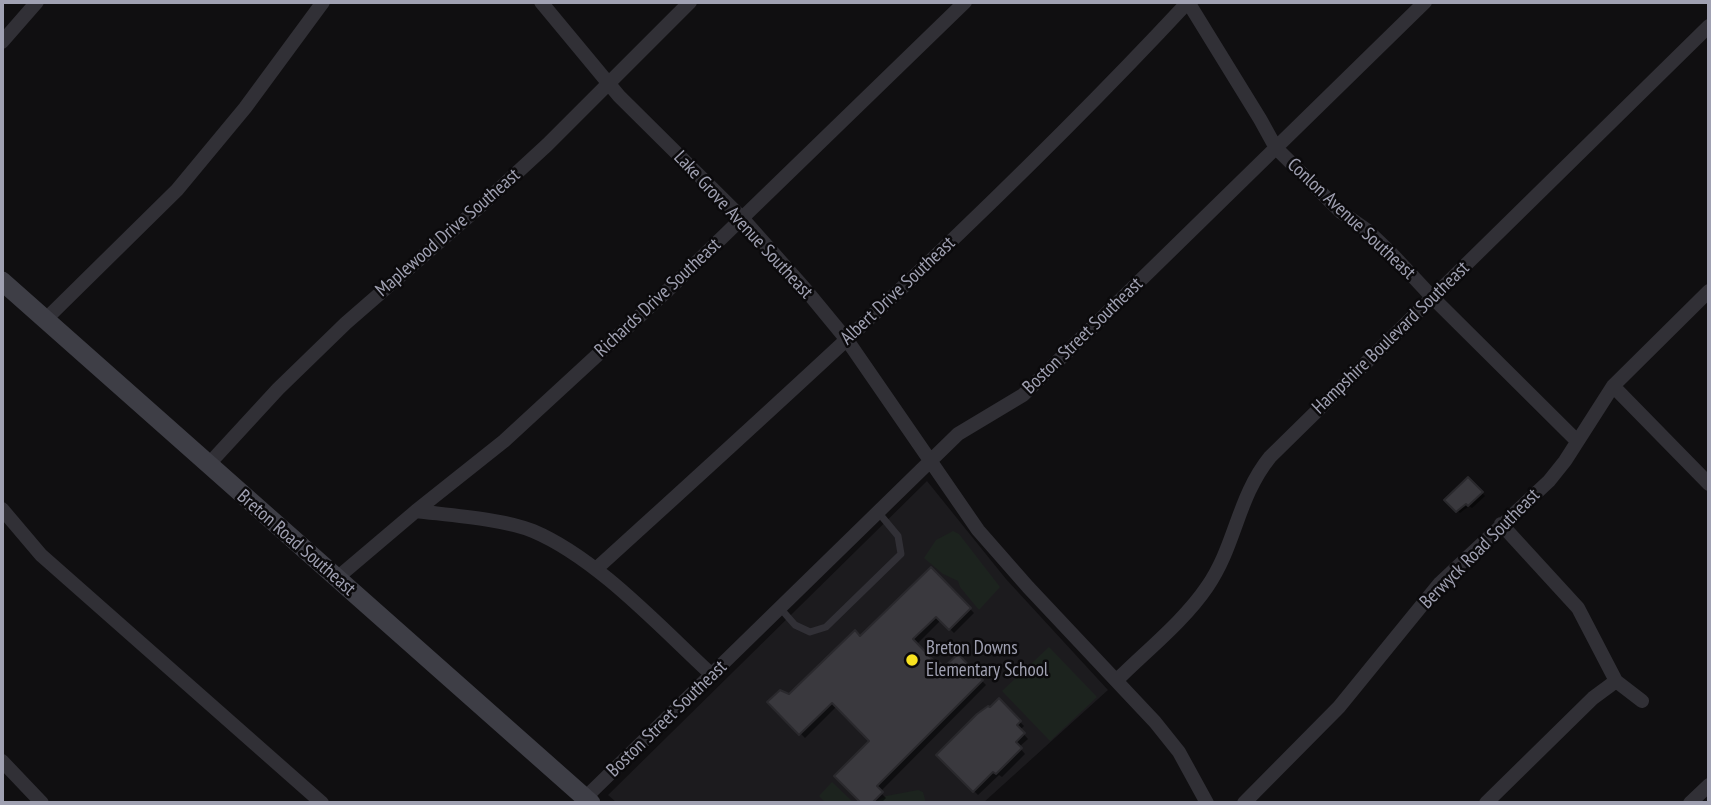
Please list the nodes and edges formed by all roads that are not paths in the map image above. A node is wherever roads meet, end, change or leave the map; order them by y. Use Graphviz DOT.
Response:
graph roads {
  1 [pos="37,2"];
  2 [pos="323,2"];
  3 [pos="541,2"];
  4 [pos="690,2"];
  5 [pos="965,2"];
  6 [pos="1188,2"];
  7 [pos="1425,2"];
  8 [pos="1709,26"];
  9 [pos="2,42"];
  10 [pos="609,85"];
  11 [pos="1276,148"];
  12 [pos="742,218"];
  13 [pos="3,284"];
  14 [pos="1709,291"];
  15 [pos="1433,298"];
  16 [pos="45,320"];
  17 [pos="847,340"];
  18 [pos="1613,386"];
  19 [pos="1577,441"];
  20 [pos="930,461"];
  21 [pos="208,465"];
  22 [pos="1709,484"];
  23 [pos="2,509"];
  24 [pos="416,510"];
  25 [pos="878,512"];
  26 [pos="1501,524"];
  27 [pos="596,569"];
  28 [pos="337,578"];
  29 [pos="780,608"];
  30 [pos="712,675"];
  31 [pos="1117,680"];
  32 [pos="1616,681"];
  33 [pos="1642,701"];
  34 [pos="2,761"];
  35 [pos="1709,785"];
  36 [pos="1697,801"];
  37 [pos="585,802"];
  38 [pos="42,803"];
  39 [pos="322,803"];
  40 [pos="1207,803"];
  41 [pos="1244,803"];
  42 [pos="1486,803"];
  1 -- 9 [label="street"];
  2 -- 16 [label="street"];
  3 -- 10 [label="street, Lake Grove Avenue Southeast"];
  4 -- 10 [label="street, Maplewood Drive Southeast"];
  5 -- 12 [label="street, Richards Drive Southeast"];
  6 -- 11 [label="street, Conlon Avenue Southeast"];
  6 -- 17 [label="street, Albert Drive Southeast"];
  7 -- 11 [label="street, Boston Street Southeast"];
  8 -- 15 [label="street, Hampshire Boulevard Southeast"];
  10 -- 12 [label="street, Lake Grove Avenue Southeast"];
  10 -- 21 [label="street, Maplewood Drive Southeast"];
  11 -- 15 [label="street, Conlon Avenue Southeast"];
  11 -- 20 [label="street, Boston Street Southeast"];
  12 -- 17 [label="street, Lake Grove Avenue Southeast"];
  12 -- 24 [label="street, Richards Drive Southeast"];
  13 -- 16 [label="main road, Breton Road Southeast"];
  14 -- 18 [label="street, Berwyck Road Southeast"];
  15 -- 19 [label="street, Conlon Avenue Southeast"];
  15 -- 31 [label="street, Hampshire Boulevard Southeast"];
  16 -- 21 [label="main road, Breton Road Southeast"];
  17 -- 20 [label="street, Lake Grove Avenue Southeast"];
  17 -- 27 [label="street, Albert Drive Southeast"];
  18 -- 19 [label="street, Berwyck Road Southeast"];
  18 -- 22 [label="street"];
  19 -- 26 [label="street, Berwyck Road Southeast"];
  20 -- 25 [label="street, Boston Street Southeast"];
  20 -- 31 [label="street, Lake Grove Avenue Southeast"];
  21 -- 28 [label="main road, Breton Road Southeast"];
  23 -- 39 [label="street"];
  24 -- 27 [label="street"];
  24 -- 28 [label="street, Richards Drive Southeast"];
  25 -- 29 [label="street, Boston Street Southeast"];
  25 -- 29 [label="lane"];
  26 -- 32 [label="street"];
  26 -- 41 [label="street, Berwyck Road Southeast"];
  27 -- 30 [label="street"];
  28 -- 37 [label="main road, Breton Road Southeast"];
  29 -- 30 [label="street, Boston Street Southeast"];
  30 -- 37 [label="street, Boston Street Southeast"];
  31 -- 40 [label="street, Lake Grove Avenue Southeast"];
  32 -- 33 [label="street"];
  32 -- 42 [label="street"];
  34 -- 38 [label="street"];
  35 -- 36 [label="street"];
}
